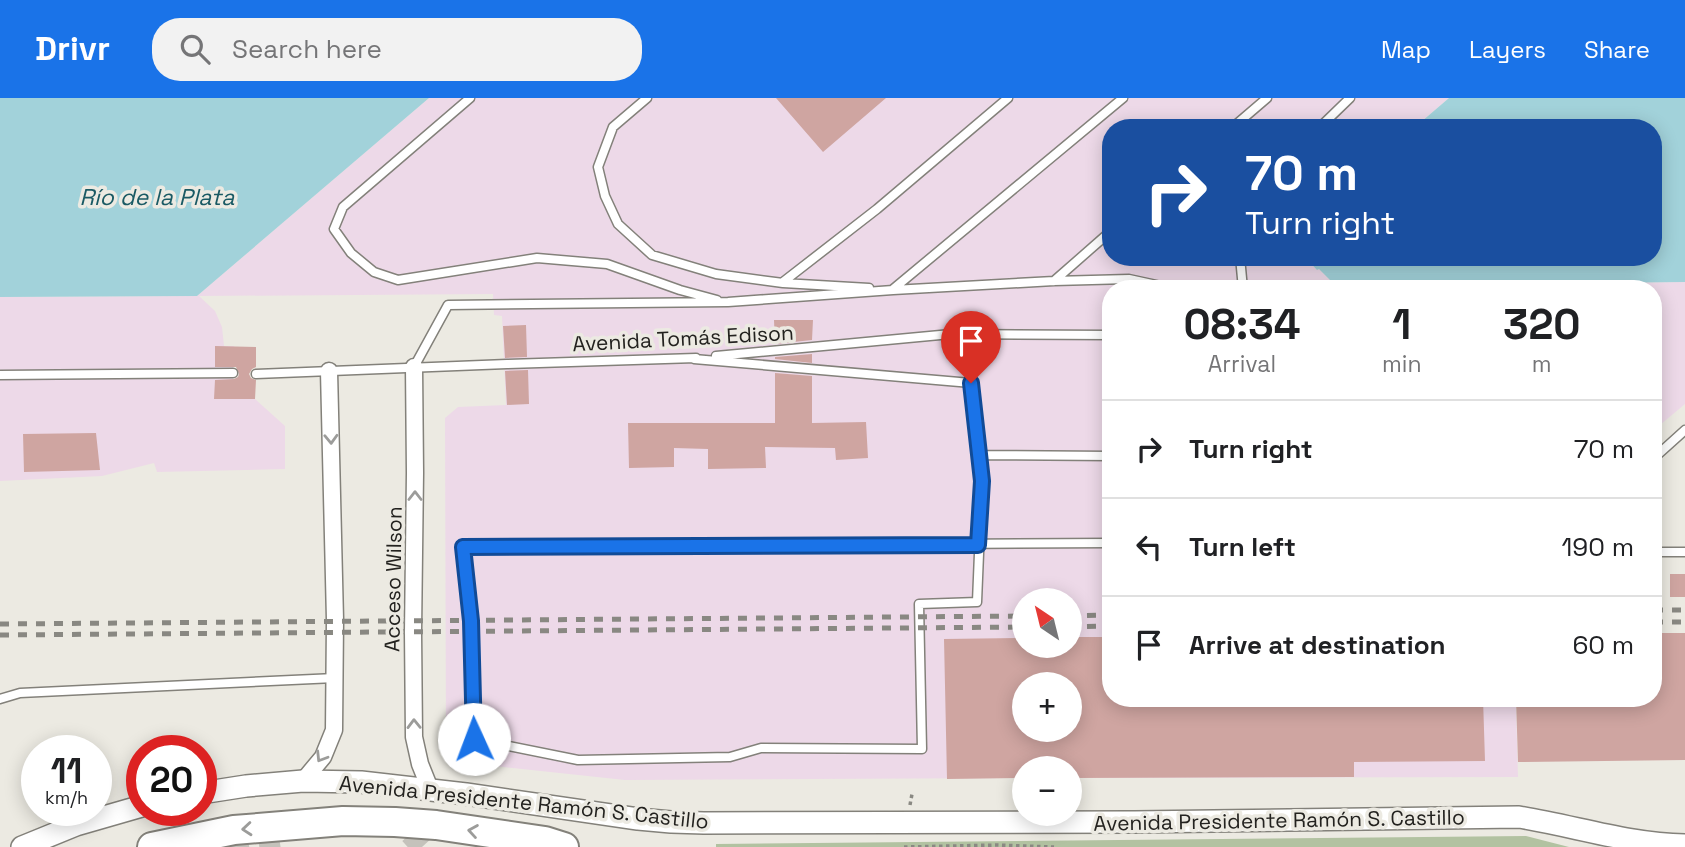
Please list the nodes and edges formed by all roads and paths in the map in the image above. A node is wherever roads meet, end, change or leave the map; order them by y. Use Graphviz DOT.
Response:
graph roads {
  1 [pos="470,98"];
  2 [pos="647,98"];
  3 [pos="1008,98"];
  4 [pos="1123,98"];
  5 [pos="1267,98"];
  6 [pos="1350,98"];
  7 [pos="1243,119"];
  8 [pos="1328,119"];
  9 [pos="1102,239"];
  10 [pos="1134,280"];
  11 [pos="1054,281"];
  12 [pos="783,283"];
  13 [pos="893,290"];
  14 [pos="728,302"];
  15 [pos="1102,335"];
  16 [pos="694,359"];
  17 [pos="414,367"];
  18 [pos="329,371"];
  19 [pos="233,373"];
  20 [pos="0,374"];
  21 [pos="256,374"];
  22 [pos="1685,430"];
  23 [pos="1662,451"];
  24 [pos="980,456"];
  25 [pos="1102,456"];
  26 [pos="1102,543"];
  27 [pos="978,545"];
  28 [pos="1662,552"];
  29 [pos="1685,552"];
  30 [pos="335,678"];
  31 [pos="0,699"];
  32 [pos="303,781"];
  33 [pos="430,789"];
  34 [pos="217,791"];
  35 [pos="126,811"];
  36 [pos="1685,845"];
  37 [pos="998,846"];
  38 [pos="22,847"];
  39 [pos="152,847"];
  40 [pos="565,847"];
  41 [pos="904,847"];
  42 [pos="1054,847"];
  1 -- 14 [label="lane"];
  2 -- 12 [label="lane"];
  3 -- 12 [label="lane"];
  4 -- 13 [label="lane"];
  5 -- 7 [label="lane"];
  6 -- 8 [label="lane"];
  9 -- 11 [label="lane"];
  10 -- 11 [label="lane"];
  11 -- 13 [label="lane"];
  12 -- 13 [label="lane"];
  13 -- 14 [label="lane"];
  14 -- 17 [label="lane"];
  15 -- 16 [label="lane, Avenida Tomás Edison"];
  16 -- 17 [label="lane, Avenida Tomás Edison"];
  16 -- 24 [label="lane"];
  17 -- 18 [label="lane, Avenida Tomás Edison"];
  33 -- 17 [label="street, Acceso Wilson, one-way"];
  18 -- 21 [label="lane, Avenida Tomás Edison"];
  18 -- 30 [label="street, one-way"];
  19 -- 20 [label="lane"];
  22 -- 23 [label="lane"];
  24 -- 25 [label="lane"];
  24 -- 27 [label="lane"];
  26 -- 27 [label="lane"];
  27 -- 27 [label="lane"];
  28 -- 29 [label="lane"];
  30 -- 31 [label="lane"];
  30 -- 32 [label="street, one-way"];
  32 -- 33 [label="main road, Avenida Presidente Ramón S. Castillo"];
  32 -- 34 [label="main road, Avenida Presidente Ramón S. Castillo"];
  33 -- 36 [label="main road, Avenida Presidente Ramón S. Castillo"];
  35 -- 38 [label="main road"];
  37 -- 41 [label="path"];
  37 -- 42 [label="path"];
  40 -- 39 [label="highway, one-way"];
}
